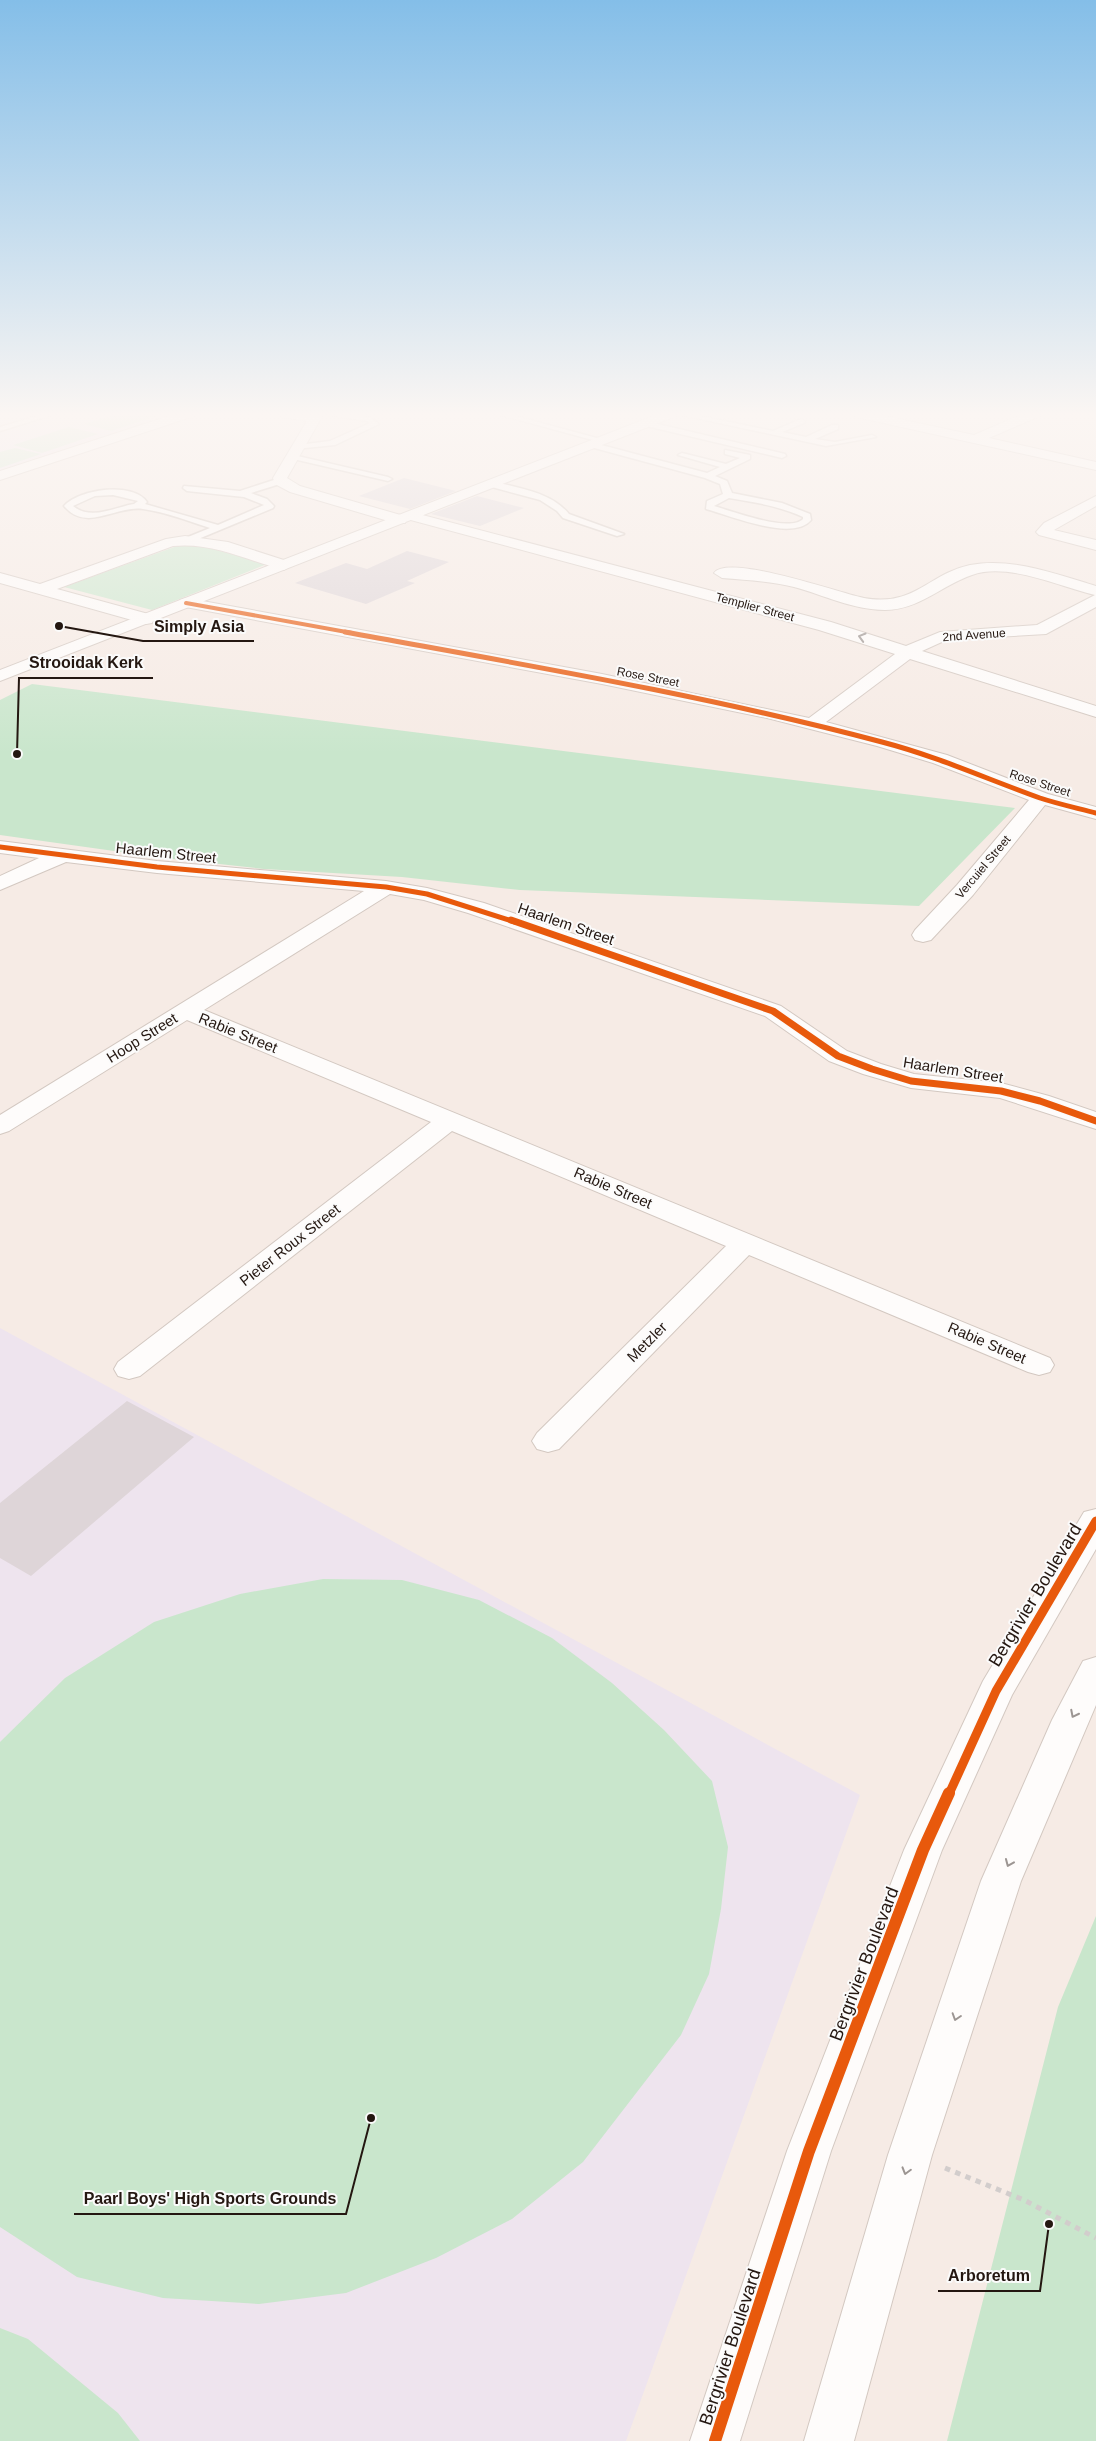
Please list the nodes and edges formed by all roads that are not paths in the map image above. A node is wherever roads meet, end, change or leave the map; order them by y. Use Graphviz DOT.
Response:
graph roads {
  1 [pos="216,527"];
  2 [pos="383,527"];
  3 [pos="440,527"];
  4 [pos="599,527"];
  5 [pos="1048,527"];
  6 [pos="1079,527"];
  7 [pos="220,528"];
  8 [pos="1096,531"];
  9 [pos="620,534"];
  10 [pos="191,539"];
  11 [pos="1096,545"];
  12 [pos="284,565"];
  13 [pos="722,573"];
  14 [pos="0,578"];
  15 [pos="42,589"];
  16 [pos="1096,591"];
  17 [pos="1096,600"];
  18 [pos="186,603"];
  19 [pos="146,619"];
  20 [pos="909,651"];
  21 [pos="0,676"];
  22 [pos="1096,712"];
  23 [pos="812,724"];
  24 [pos="1042,798"];
  25 [pos="1096,813"];
  26 [pos="0,846"];
  27 [pos="65,854"];
  28 [pos="0,884"];
  29 [pos="386,887"];
  30 [pos="923,935"];
  31 [pos="186,1011"];
  32 [pos="450,1120"];
  33 [pos="1096,1121"];
  34 [pos="0,1126"];
  35 [pos="745,1243"];
  36 [pos="1039,1365"];
  37 [pos="129,1369"];
  38 [pos="548,1441"];
  39 [pos="1096,1521"];
  40 [pos="1096,1671"];
  41 [pos="715,2441"];
  42 [pos="829,2441"];
  1 -- 7 [label="lane"];
  2 -- 12 [label="street"];
  20 -- 3 [label="street, Templier Street, one-way"];
  4 -- 9 [label="lane"];
  5 -- 11 [label="street"];
  6 -- 8 [label="street"];
  7 -- 10 [label="lane"];
  10 -- 12 [label="street"];
  10 -- 15 [label="street"];
  12 -- 18 [label="street"];
  13 -- 16 [label="street"];
  14 -- 15 [label="street"];
  15 -- 19 [label="street"];
  17 -- 20 [label="street, 2nd Avenue"];
  18 -- 19 [label="street"];
  18 -- 23 [label="street, Rose Street"];
  19 -- 21 [label="street"];
  20 -- 22 [label="street, Templier Street"];
  20 -- 23 [label="street, 2nd Avenue"];
  23 -- 24 [label="street, Rose Street"];
  24 -- 25 [label="street, Rose Street"];
  24 -- 30 [label="street, Vercuiel Street"];
  26 -- 27 [label="street, Haarlem Street"];
  27 -- 28 [label="street"];
  27 -- 29 [label="street, Haarlem Street"];
  29 -- 31 [label="street, Hoop Street"];
  29 -- 33 [label="street, Haarlem Street"];
  31 -- 32 [label="street, Rabie Street"];
  31 -- 34 [label="street, Hoop Street"];
  32 -- 35 [label="street, Rabie Street"];
  32 -- 37 [label="street, Pieter Roux Street"];
  35 -- 36 [label="street, Rabie Street"];
  35 -- 38 [label="street, Metzler"];
  39 -- 41 [label="street, Bergrivier Boulevard"];
  40 -- 42 [label="street, one-way"];
}
